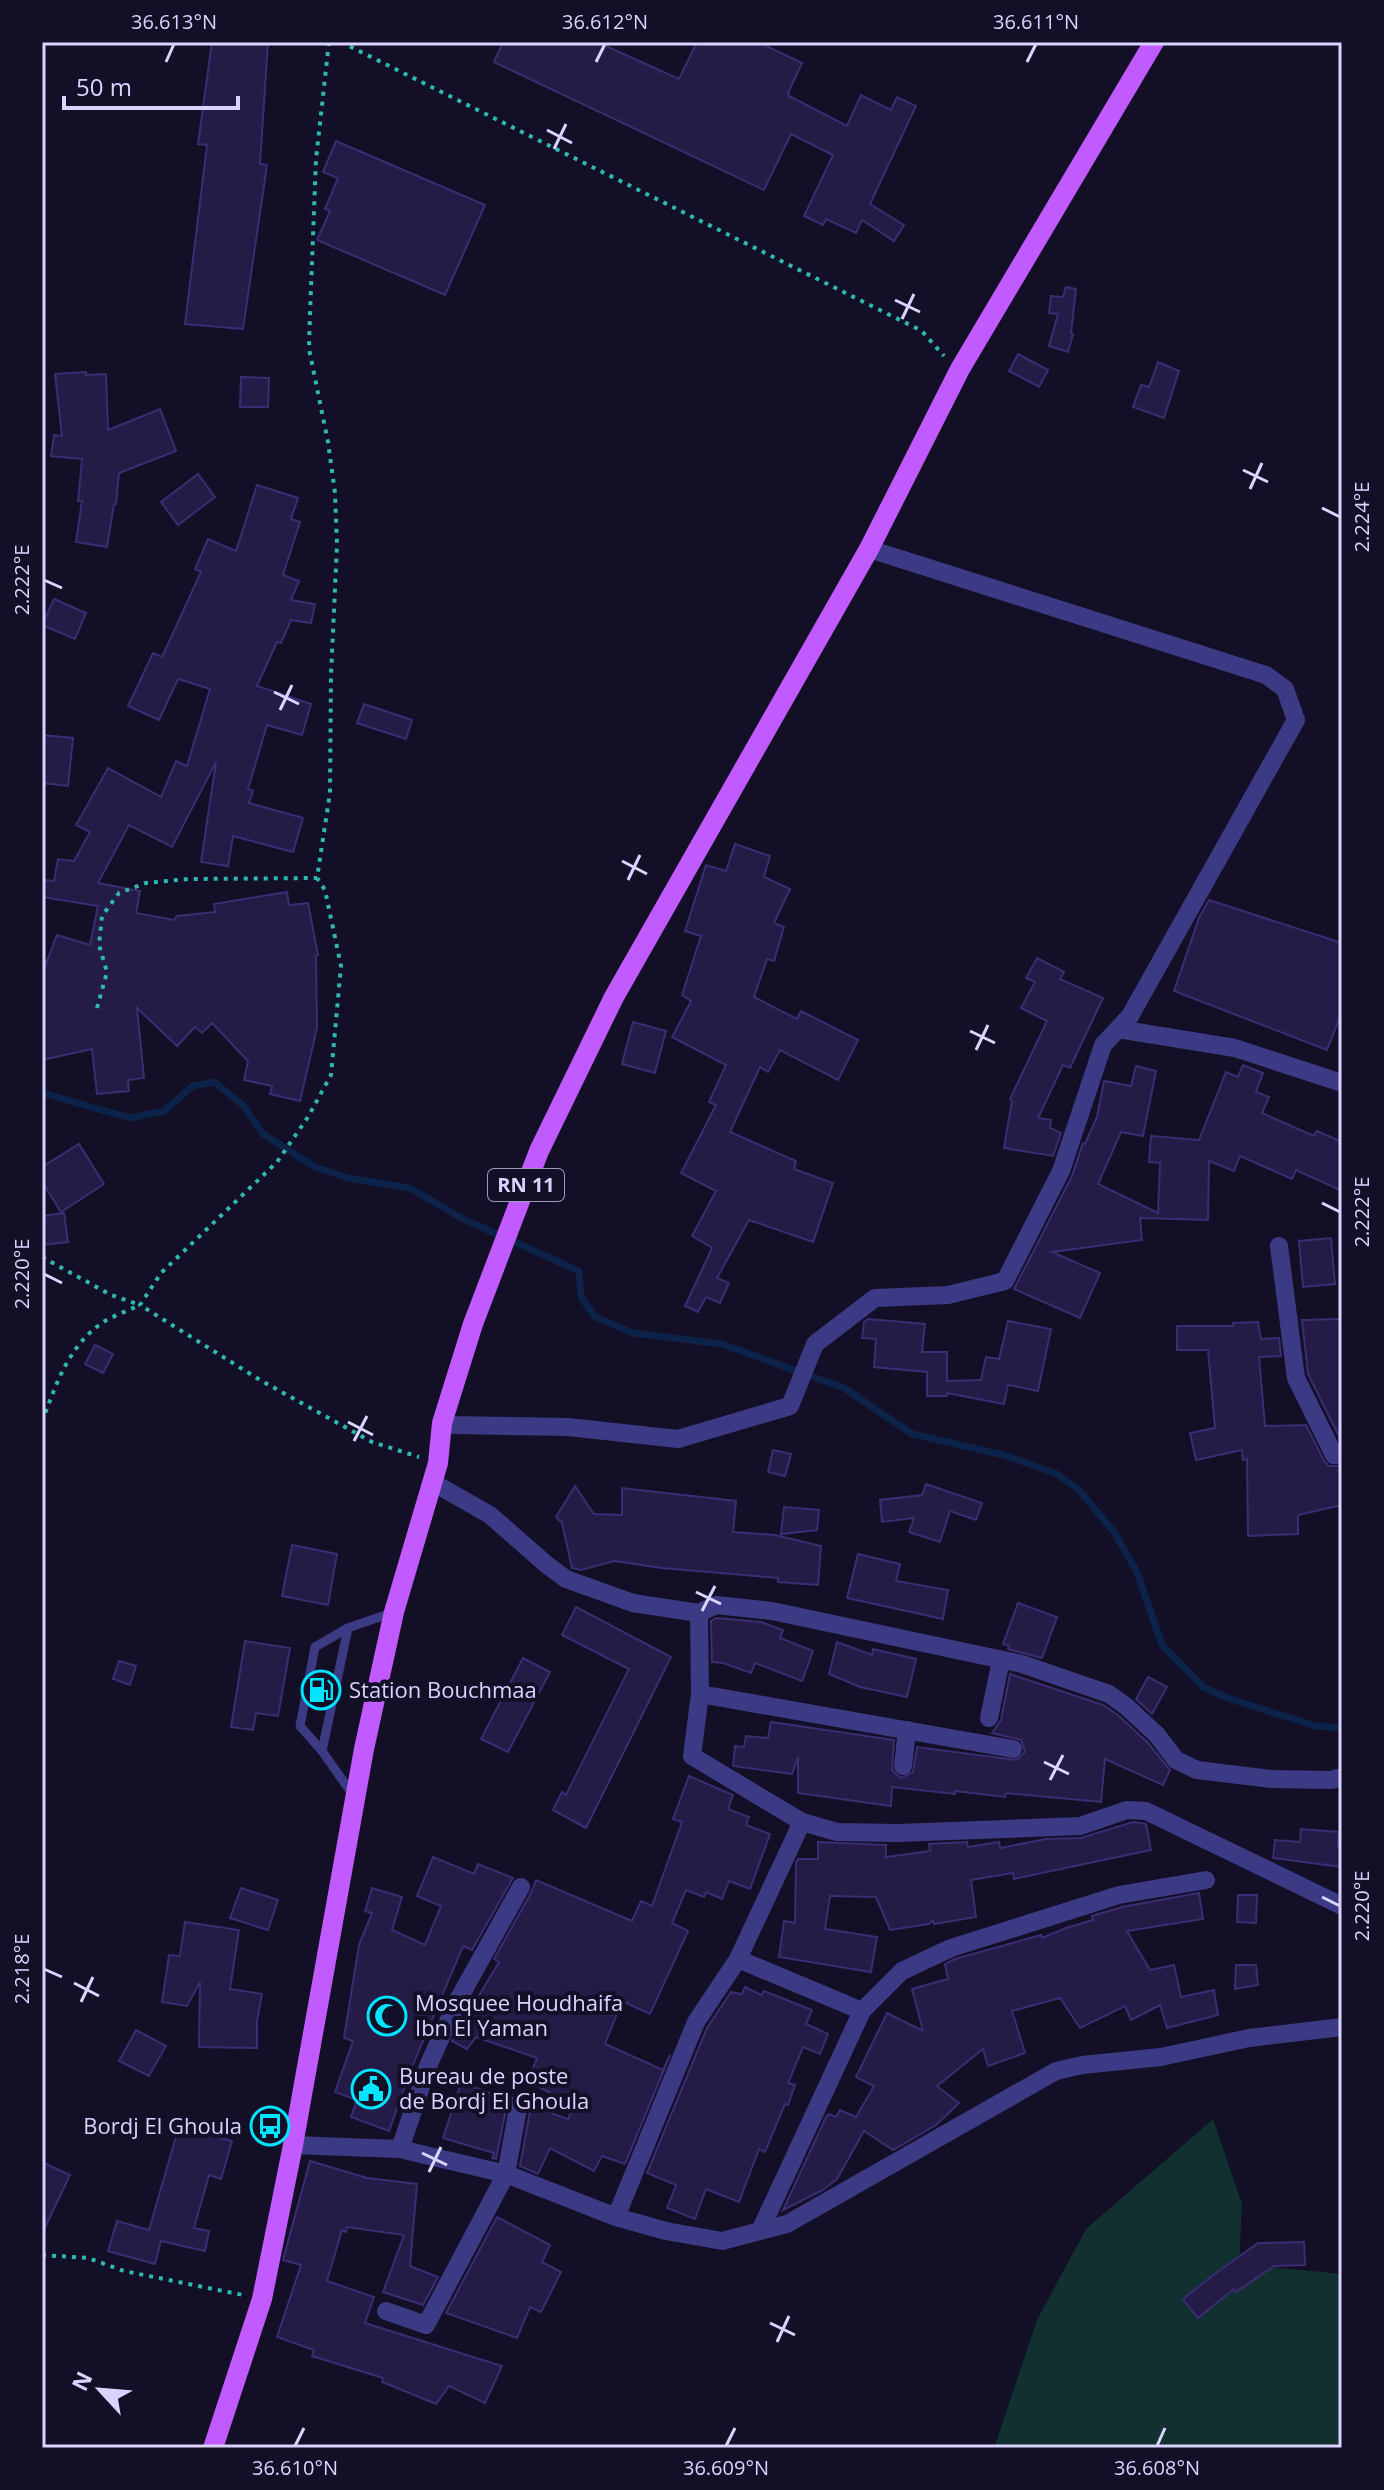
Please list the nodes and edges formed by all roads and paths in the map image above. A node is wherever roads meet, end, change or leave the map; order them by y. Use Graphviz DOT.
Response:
graph roads {
  1 [pos="329,42"];
  2 [pos="341,42"];
  3 [pos="1154,42"];
  4 [pos="960,369"];
  5 [pos="869,549"];
  6 [pos="317,878"];
  7 [pos="97,1008"];
  8 [pos="1118,1029"];
  9 [pos="1342,1083"];
  10 [pos="1279,1246"];
  11 [pos="42,1257"];
  12 [pos="140,1305"];
  13 [pos="42,1422"];
  14 [pos="442,1423"];
  15 [pos="1342,1454"];
  16 [pos="435,1473"];
  17 [pos="394,1612"];
  18 [pos="699,1613"];
  19 [pos="348,1628"];
  20 [pos="1001,1660"];
  21 [pos="700,1694"];
  22 [pos="989,1718"];
  23 [pos="907,1730"];
  24 [pos="1013,1749"];
  25 [pos="322,1751"];
  26 [pos="903,1766"];
  27 [pos="1342,1777"];
  28 [pos="355,1797"];
  29 [pos="802,1822"];
  30 [pos="1206,1880"];
  31 [pos="521,1887"];
  32 [pos="1342,1906"];
  33 [pos="738,1959"];
  34 [pos="862,2011"];
  35 [pos="1342,2027"];
  36 [pos="519,2103"];
  37 [pos="293,2145"];
  38 [pos="400,2149"];
  39 [pos="506,2174"];
  40 [pos="616,2217"];
  41 [pos="760,2231"];
  42 [pos="42,2255"];
  43 [pos="262,2299"];
  44 [pos="386,2311"];
  45 [pos="213,2448"];
  1 -- 6 [label="path"];
  2 -- 4 [label="path"];
  3 -- 4 [label="main road, RN 11"];
  4 -- 5 [label="main road, RN 11"];
  5 -- 8 [label="street"];
  5 -- 14 [label="main road, RN 11"];
  6 -- 7 [label="path"];
  6 -- 12 [label="path"];
  8 -- 9 [label="street"];
  8 -- 14 [label="street"];
  10 -- 15 [label="street"];
  11 -- 12 [label="path"];
  12 -- 13 [label="path"];
  12 -- 16 [label="path"];
  14 -- 16 [label="main road, RN 11"];
  16 -- 17 [label="main road, RN 11"];
  16 -- 18 [label="street"];
  17 -- 19 [label="lane"];
  17 -- 28 [label="main road, RN 11"];
  18 -- 20 [label="street"];
  18 -- 21 [label="street"];
  19 -- 25 [label="lane"];
  19 -- 25 [label="lane"];
  20 -- 22 [label="street"];
  20 -- 27 [label="street"];
  21 -- 23 [label="street"];
  21 -- 29 [label="street"];
  23 -- 24 [label="street"];
  23 -- 26 [label="street"];
  25 -- 28 [label="lane"];
  28 -- 37 [label="main road, RN 11"];
  29 -- 32 [label="street"];
  29 -- 33 [label="street"];
  30 -- 34 [label="street"];
  31 -- 38 [label="street"];
  33 -- 34 [label="street"];
  33 -- 40 [label="street"];
  34 -- 41 [label="street"];
  35 -- 41 [label="street"];
  36 -- 39 [label="street"];
  37 -- 38 [label="street"];
  37 -- 43 [label="main road, RN 11"];
  38 -- 39 [label="street"];
  39 -- 40 [label="street"];
  39 -- 44 [label="street"];
  40 -- 41 [label="street"];
  42 -- 43 [label="path"];
  43 -- 45 [label="main road, RN 11"];
}
